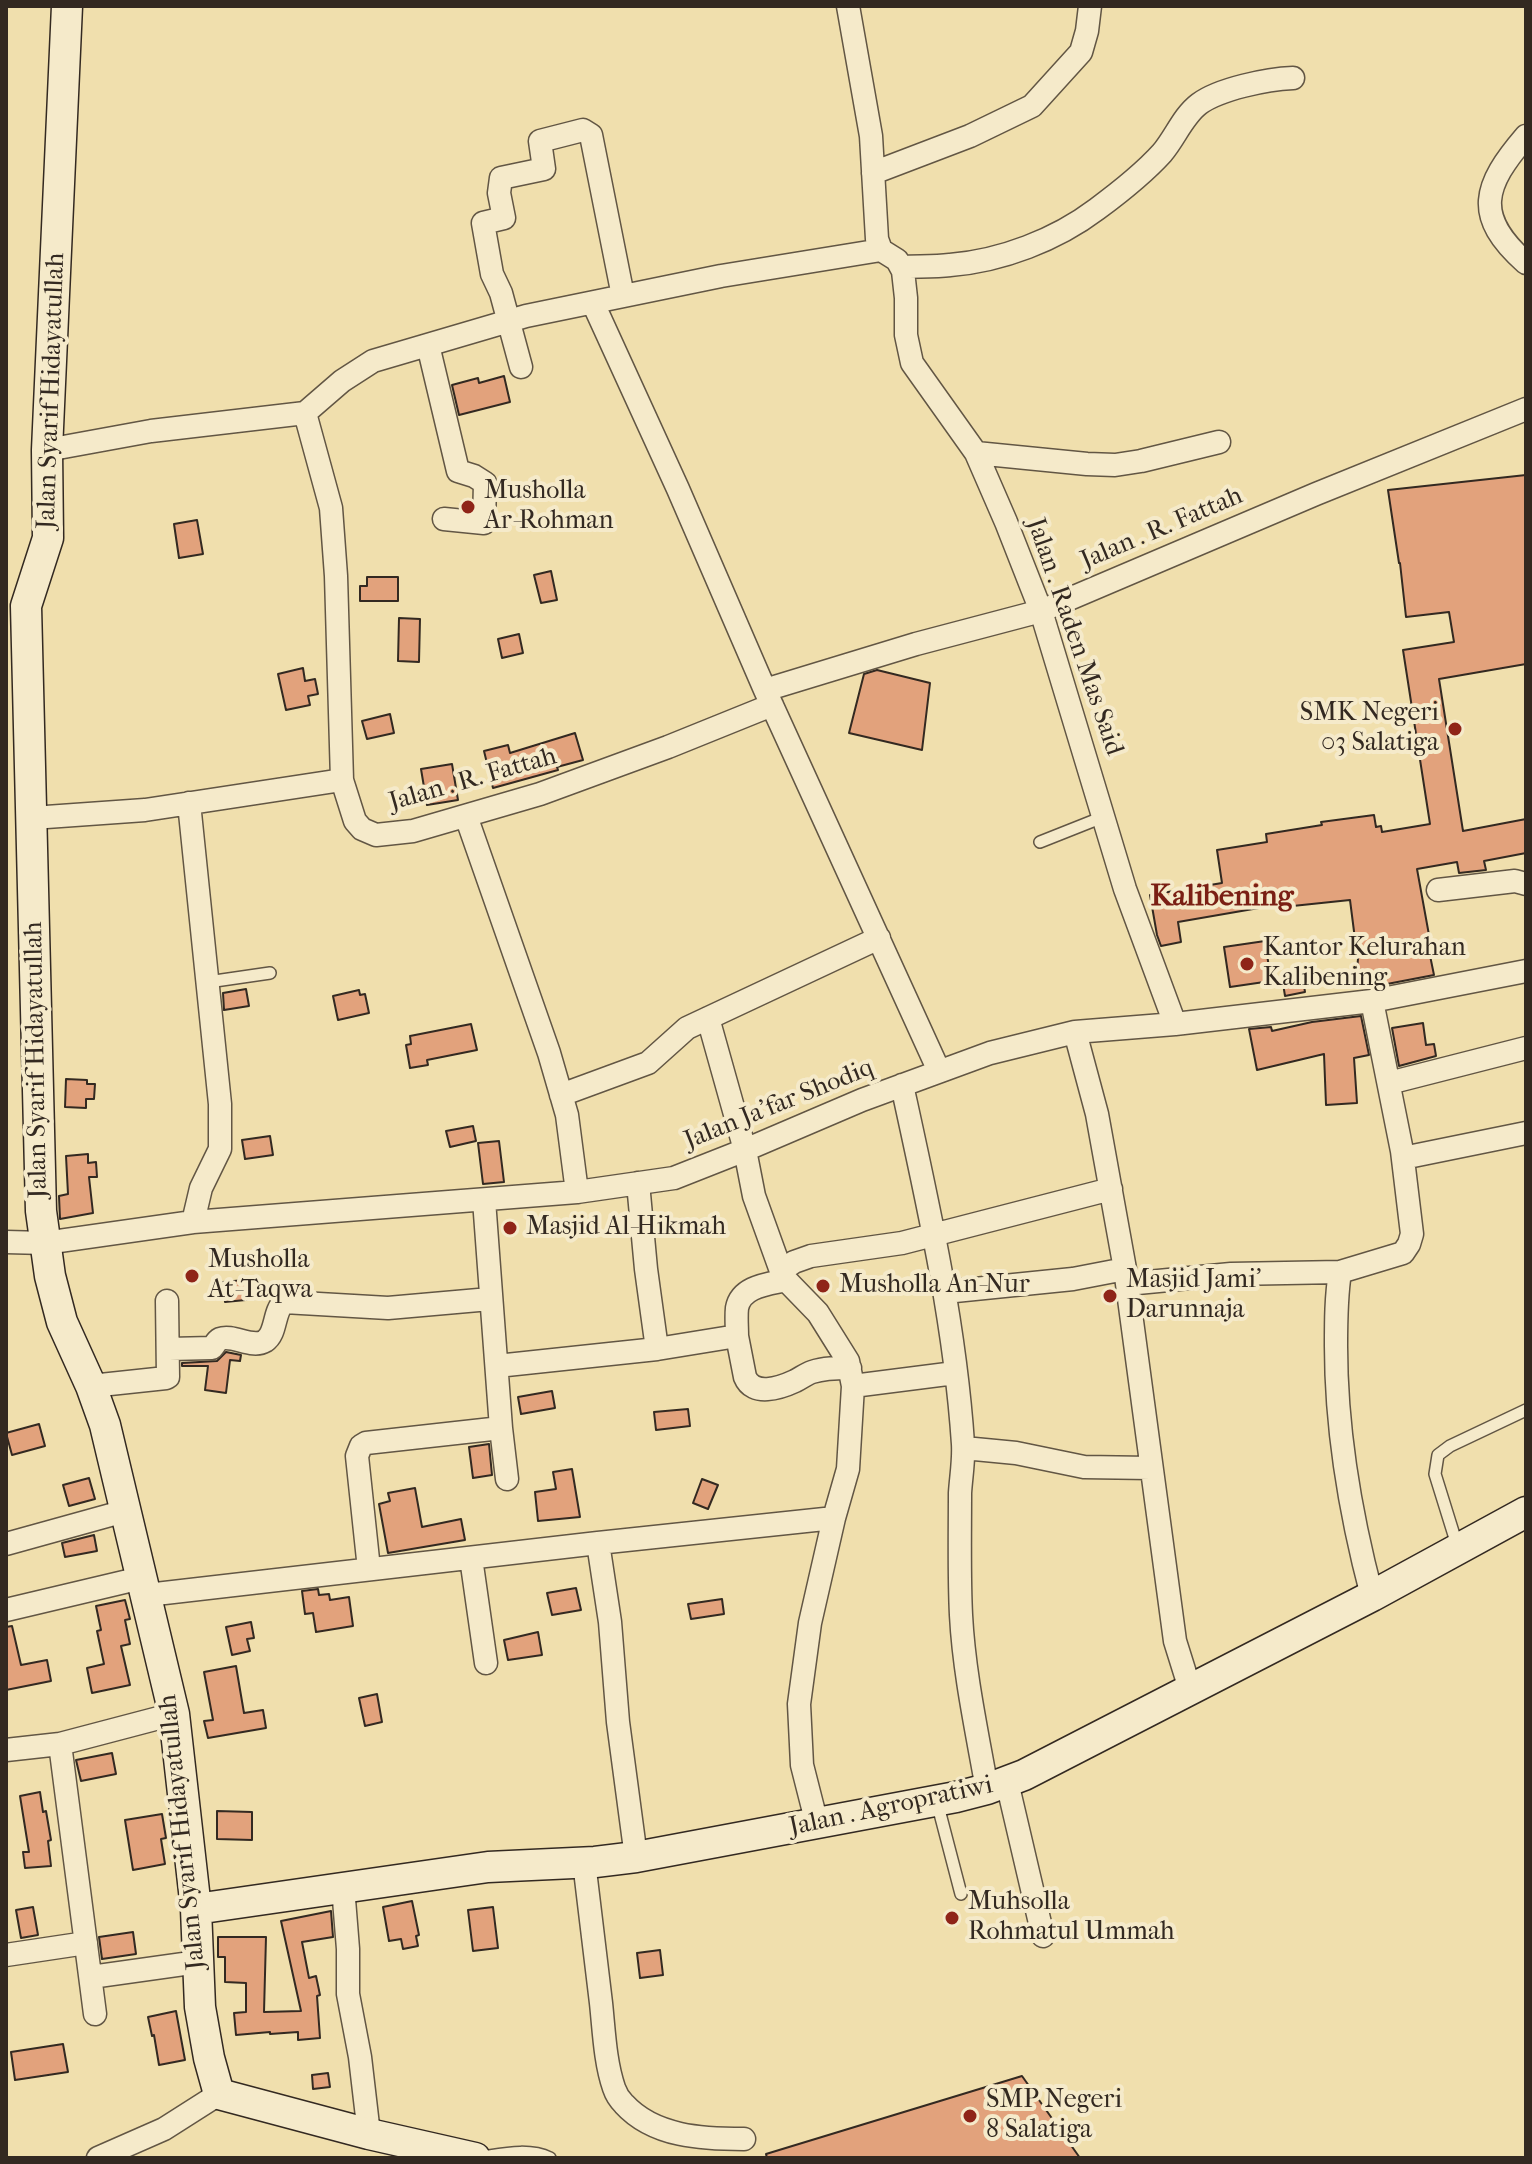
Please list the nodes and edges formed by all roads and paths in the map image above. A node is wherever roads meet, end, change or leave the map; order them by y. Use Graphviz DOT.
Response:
graph roads {
  1 [pos="67,6"];
  2 [pos="848,6"];
  3 [pos="1090,6"];
  4 [pos="1293,78"];
  5 [pos="1526,136"];
  6 [pos="873,173"];
  7 [pos="881,250"];
  8 [pos="1526,263"];
  9 [pos="901,267"];
  10 [pos="623,296"];
  11 [pos="593,303"];
  12 [pos="508,321"];
  13 [pos="428,345"];
  14 [pos="521,367"];
  15 [pos="1526,409"];
  16 [pos="305,413"];
  17 [pos="1219,442"];
  18 [pos="47,450"];
  19 [pos="976,453"];
  20 [pos="444,519"];
  21 [pos="16,611"];
  22 [pos="1041,611"];
  23 [pos="769,697"];
  24 [pos="342,780"];
  25 [pos="189,803"];
  26 [pos="466,816"];
  27 [pos="1103,817"];
  28 [pos="32,818"];
  29 [pos="1040,842"];
  30 [pos="1526,884"];
  31 [pos="1438,890"];
  32 [pos="879,938"];
  33 [pos="1526,971"];
  34 [pos="270,973"];
  35 [pos="208,982"];
  36 [pos="1372,1001"];
  37 [pos="708,1018"];
  38 [pos="1175,1024"];
  39 [pos="1075,1032"];
  40 [pos="1526,1048"];
  41 [pos="939,1071"];
  42 [pos="1389,1083"];
  43 [pos="902,1085"];
  44 [pos="561,1095"];
  45 [pos="1526,1133"];
  46 [pos="745,1150"];
  47 [pos="1403,1158"];
  48 [pos="638,1183"];
  49 [pos="1111,1189"];
  50 [pos="577,1192"];
  51 [pos="484,1200"];
  52 [pos="193,1222"];
  53 [pos="935,1233"];
  54 [pos="6,1242"];
  55 [pos="45,1243"];
  56 [pos="1340,1272"];
  57 [pos="784,1276"];
  58 [pos="1126,1277"];
  59 [pos="945,1292"];
  60 [pos="490,1299"];
  61 [pos="167,1301"];
  62 [pos="737,1336"];
  63 [pos="169,1349"];
  64 [pos="657,1349"];
  65 [pos="497,1366"];
  66 [pos="955,1373"];
  67 [pos="852,1377"];
  68 [pos="91,1386"];
  69 [pos="1526,1410"];
  70 [pos="501,1428"];
  71 [pos="964,1448"];
  72 [pos="1150,1468"];
  73 [pos="507,1479"];
  74 [pos="125,1511"];
  75 [pos="1526,1512"];
  76 [pos="834,1518"];
  77 [pos="598,1543"];
  78 [pos="6,1544"];
  79 [pos="1459,1549"];
  80 [pos="471,1558"];
  81 [pos="369,1569"];
  82 [pos="144,1587"];
  83 [pos="1372,1596"];
  84 [pos="6,1610"];
  85 [pos="486,1663"];
  86 [pos="1190,1689"];
  87 [pos="174,1714"];
  88 [pos="60,1744"];
  89 [pos="6,1750"];
  90 [pos="997,1785"];
  91 [pos="937,1801"];
  92 [pos="817,1824"];
  93 [pos="636,1857"];
  94 [pos="584,1862"];
  95 [pos="343,1887"];
  96 [pos="961,1894"];
  97 [pos="196,1909"];
  98 [pos="1043,1936"];
  99 [pos="86,1943"];
  100 [pos="6,1955"];
  101 [pos="198,1962"];
  102 [pos="91,1977"];
  103 [pos="95,2014"];
  104 [pos="219,2094"];
  105 [pos="369,2134"];
  106 [pos="744,2139"];
  107 [pos="98,2158"];
  108 [pos="475,2158"];
  109 [pos="550,2158"];
  1 -- 18 [label="street, Jalan Syarif Hidayatullah"];
  2 -- 6 [label="street"];
  3 -- 6 [label="street"];
  4 -- 9 [label="street"];
  5 -- 8 [label="street"];
  6 -- 7 [label="street"];
  7 -- 9 [label="street"];
  7 -- 10 [label="street"];
  9 -- 19 [label="street, Jalan . Raden Mas Said"];
  10 -- 11 [label="street"];
  10 -- 12 [label="street"];
  11 -- 12 [label="street"];
  11 -- 23 [label="street"];
  12 -- 13 [label="street"];
  12 -- 14 [label="street"];
  13 -- 16 [label="street"];
  13 -- 20 [label="street"];
  15 -- 22 [label="street, Jalan . R. Fattah"];
  16 -- 18 [label="street"];
  16 -- 24 [label="street, Jalan . R. Fattah"];
  17 -- 19 [label="street"];
  18 -- 21 [label="street, Jalan Syarif Hidayatullah"];
  19 -- 22 [label="street, Jalan . Raden Mas Said"];
  21 -- 28 [label="street, Jalan Syarif Hidayatullah"];
  22 -- 23 [label="street, Jalan . R. Fattah"];
  22 -- 27 [label="street, Jalan . Raden Mas Said"];
  23 -- 26 [label="street, Jalan . R. Fattah"];
  23 -- 32 [label="street"];
  24 -- 25 [label="street"];
  24 -- 26 [label="street, Jalan . R. Fattah"];
  25 -- 28 [label="street"];
  25 -- 35 [label="street"];
  26 -- 44 [label="street"];
  27 -- 29 [label="lane"];
  27 -- 38 [label="street, Jalan . Raden Mas Said"];
  28 -- 55 [label="street, Jalan Syarif Hidayatullah"];
  30 -- 31 [label="street"];
  32 -- 37 [label="street"];
  32 -- 41 [label="street"];
  33 -- 36 [label="street, Jalan Ja'far Shodiq"];
  34 -- 35 [label="lane"];
  35 -- 52 [label="street"];
  36 -- 38 [label="street, Jalan Ja'far Shodiq"];
  36 -- 42 [label="street"];
  37 -- 44 [label="street"];
  37 -- 46 [label="street"];
  38 -- 39 [label="street, Jalan Ja'far Shodiq"];
  39 -- 41 [label="street, Jalan Ja'far Shodiq"];
  39 -- 49 [label="street"];
  40 -- 42 [label="street"];
  41 -- 43 [label="street, Jalan Ja'far Shodiq"];
  42 -- 47 [label="street"];
  43 -- 46 [label="street, Jalan Ja'far Shodiq"];
  43 -- 53 [label="street"];
  44 -- 50 [label="street"];
  45 -- 47 [label="street"];
  46 -- 48 [label="street, Jalan Ja'far Shodiq"];
  46 -- 57 [label="street"];
  47 -- 56 [label="street"];
  48 -- 50 [label="street, Jalan Ja'far Shodiq"];
  48 -- 64 [label="street"];
  49 -- 53 [label="street"];
  49 -- 58 [label="street"];
  50 -- 51 [label="street, Jalan Ja'far Shodiq"];
  51 -- 52 [label="street, Jalan Ja'far Shodiq"];
  51 -- 60 [label="street"];
  52 -- 55 [label="street, Jalan Ja'far Shodiq"];
  53 -- 57 [label="street"];
  53 -- 59 [label="street"];
  54 -- 55 [label="street, Jalan Ja'far Shodiq"];
  55 -- 68 [label="street, Jalan Syarif Hidayatullah"];
  56 -- 58 [label="street"];
  56 -- 83 [label="street"];
  57 -- 62 [label="street"];
  57 -- 67 [label="street"];
  58 -- 59 [label="street"];
  58 -- 72 [label="street"];
  59 -- 66 [label="street"];
  60 -- 63 [label="street"];
  60 -- 65 [label="street"];
  61 -- 63 [label="street"];
  62 -- 64 [label="street"];
  62 -- 67 [label="street"];
  63 -- 68 [label="street"];
  64 -- 65 [label="street"];
  65 -- 70 [label="street"];
  66 -- 67 [label="street"];
  66 -- 71 [label="street"];
  67 -- 76 [label="street"];
  68 -- 74 [label="street, Jalan Syarif Hidayatullah"];
  69 -- 79 [label="lane"];
  70 -- 73 [label="street"];
  70 -- 81 [label="street"];
  71 -- 72 [label="street"];
  71 -- 90 [label="street"];
  72 -- 86 [label="street"];
  74 -- 78 [label="street"];
  74 -- 82 [label="street, Jalan Syarif Hidayatullah"];
  75 -- 79 [label="street, Jalan . Agropratiwi"];
  76 -- 77 [label="street"];
  76 -- 92 [label="street"];
  77 -- 80 [label="street"];
  77 -- 93 [label="street"];
  79 -- 83 [label="street, Jalan . Agropratiwi"];
  80 -- 81 [label="street"];
  80 -- 85 [label="street"];
  81 -- 82 [label="street"];
  82 -- 84 [label="street"];
  82 -- 87 [label="street, Jalan Syarif Hidayatullah"];
  83 -- 86 [label="street, Jalan . Agropratiwi"];
  86 -- 90 [label="street, Jalan . Agropratiwi"];
  87 -- 88 [label="street"];
  87 -- 97 [label="street, Jalan Syarif Hidayatullah"];
  88 -- 89 [label="street"];
  88 -- 99 [label="street"];
  90 -- 91 [label="street, Jalan . Agropratiwi"];
  90 -- 98 [label="street"];
  91 -- 92 [label="street, Jalan . Agropratiwi"];
  91 -- 96 [label="lane"];
  92 -- 93 [label="street, Jalan . Agropratiwi"];
  93 -- 94 [label="street, Jalan . Agropratiwi"];
  94 -- 95 [label="street, Jalan . Agropratiwi"];
  94 -- 106 [label="street"];
  95 -- 97 [label="street, Jalan . Agropratiwi"];
  95 -- 105 [label="street"];
  97 -- 101 [label="street, Jalan Syarif Hidayatullah"];
  99 -- 100 [label="street"];
  99 -- 102 [label="street"];
  101 -- 102 [label="street"];
  101 -- 104 [label="street, Jalan Syarif Hidayatullah"];
  102 -- 103 [label="street"];
  104 -- 105 [label="street"];
  104 -- 107 [label="street"];
  105 -- 108 [label="street"];
  108 -- 109 [label="lane"];
}
